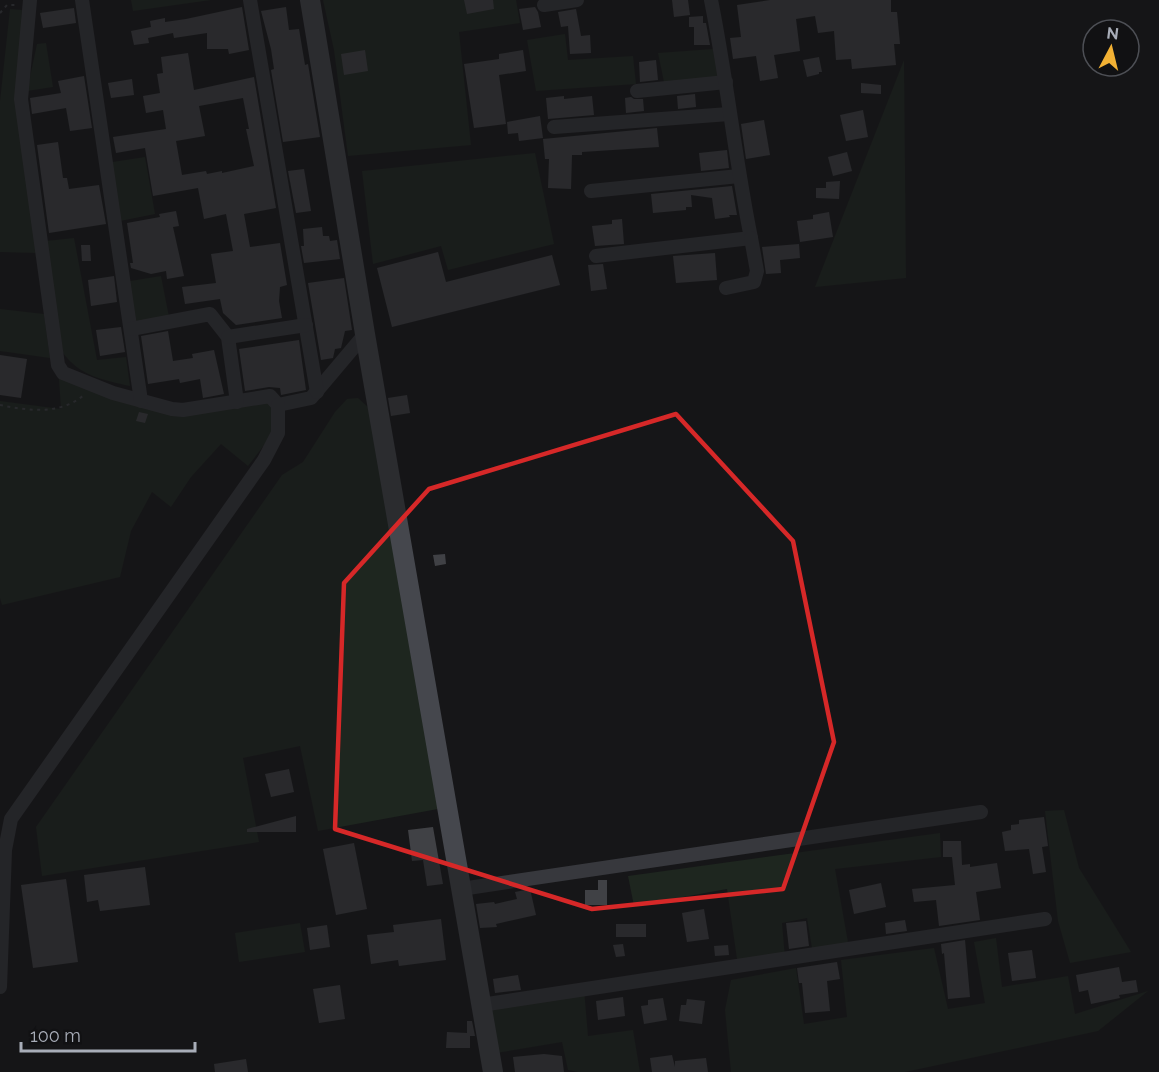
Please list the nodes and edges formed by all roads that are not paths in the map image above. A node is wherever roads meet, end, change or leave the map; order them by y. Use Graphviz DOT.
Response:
graph roads {
  1 [pos="82,0"];
  2 [pos="250,0"];
  3 [pos="310,0"];
  4 [pos="577,0"];
  5 [pos="711,0"];
  6 [pos="30,3"];
  7 [pos="544,5"];
  8 [pos="726,82"];
  9 [pos="637,91"];
  10 [pos="729,114"];
  11 [pos="554,127"];
  12 [pos="739,176"];
  13 [pos="591,191"];
  14 [pos="752,238"];
  15 [pos="596,256"];
  16 [pos="726,288"];
  17 [pos="306,325"];
  18 [pos="131,329"];
  19 [pos="365,334"];
  20 [pos="228,337"];
  21 [pos="317,392"];
  22 [pos="141,401"];
  23 [pos="237,402"];
  24 [pos="278,405"];
  25 [pos="981,812"];
  26 [pos="460,889"];
  27 [pos="1045,920"];
  28 [pos="0,987"];
  29 [pos="481,1005"];
  30 [pos="493,1072"];
  1 -- 18 [label="street"];
  2 -- 17 [label="street"];
  3 -- 19 [label="street"];
  4 -- 7 [label="street"];
  5 -- 8 [label="street"];
  6 -- 22 [label="street"];
  8 -- 9 [label="street"];
  8 -- 10 [label="street"];
  10 -- 11 [label="street"];
  10 -- 12 [label="street"];
  12 -- 13 [label="street"];
  12 -- 14 [label="street"];
  14 -- 15 [label="street"];
  14 -- 16 [label="street"];
  17 -- 20 [label="street"];
  17 -- 21 [label="street"];
  18 -- 20 [label="street"];
  18 -- 22 [label="street"];
  19 -- 21 [label="street"];
  19 -- 26 [label="street"];
  20 -- 23 [label="street"];
  21 -- 24 [label="street"];
  22 -- 23 [label="street"];
  23 -- 24 [label="street"];
  24 -- 28 [label="street"];
  25 -- 26 [label="street"];
  26 -- 29 [label="street"];
  27 -- 29 [label="street"];
  29 -- 30 [label="street"];
}
